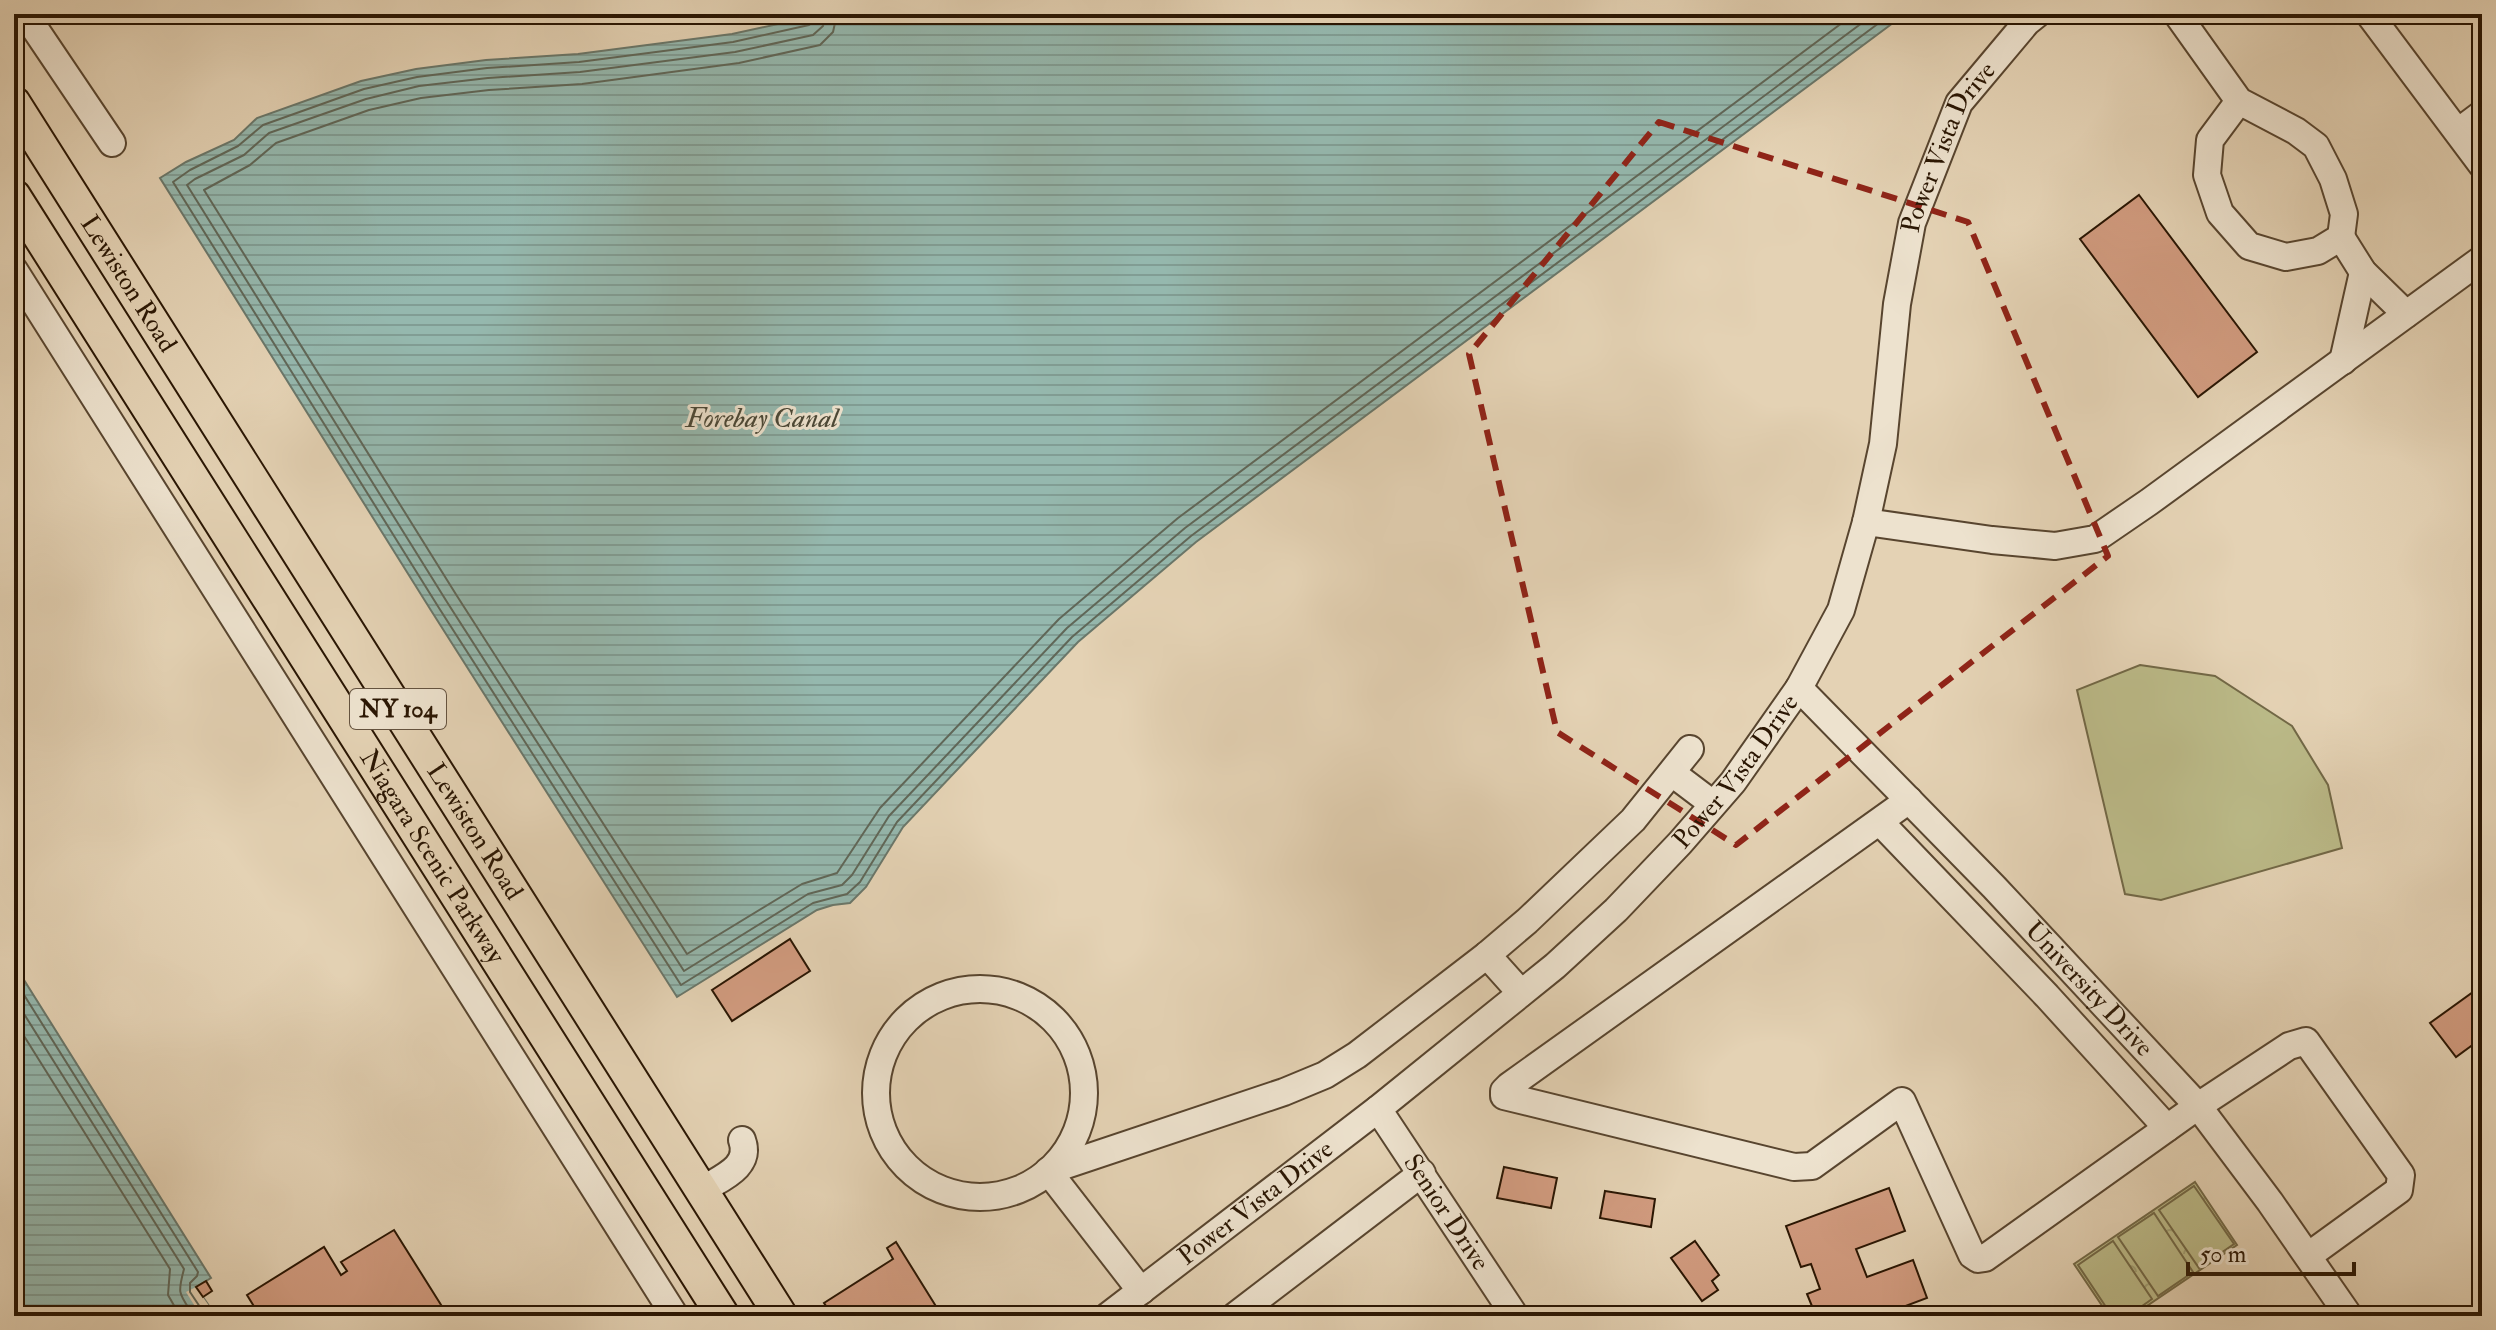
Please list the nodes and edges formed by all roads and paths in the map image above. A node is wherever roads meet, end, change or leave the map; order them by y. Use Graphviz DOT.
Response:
graph roads {
  1 [pos="25,14"];
  2 [pos="2037,14"];
  3 [pos="2177,14"];
  4 [pos="2369,14"];
  5 [pos="2239,101"];
  6 [pos="14,103"];
  7 [pos="2482,114"];
  8 [pos="2458,132"];
  9 [pos="112,143"];
  10 [pos="2482,165"];
  11 [pos="14,196"];
  12 [pos="2341,237"];
  13 [pos="2482,259"];
  14 [pos="14,270"];
  15 [pos="2363,272"];
  16 [pos="2406,314"];
  17 [pos="2343,361"];
  18 [pos="1866,522"];
  19 [pos="1799,688"];
  20 [pos="1690,749"];
  21 [pos="1672,773"];
  22 [pos="1909,800"];
  23 [pos="1713,804"];
  24 [pos="1880,822"];
  25 [pos="1994,887"];
  26 [pos="1963,909"];
  27 [pos="1487,955"];
  28 [pos="2075,975"];
  29 [pos="1521,993"];
  30 [pos="2047,996"];
  31 [pos="2198,1106"];
  32 [pos="1378,1109"];
  33 [pos="2167,1128"];
  34 [pos="742,1140"];
  35 [pos="1048,1171"];
  36 [pos="1422,1173"];
  37 [pos="702,1190"];
  38 [pos="2308,1256"];
  39 [pos="1141,1291"];
  40 [pos="675,1316"];
  41 [pos="723,1316"];
  42 [pos="781,1316"];
  43 [pos="1108,1316"];
  44 [pos="1235,1316"];
  45 [pos="1515,1316"];
  46 [pos="2349,1316"];
  1 -- 9 [label="street"];
  2 -- 18 [label="street, Power Vista Drive"];
  3 -- 5 [label="street"];
  4 -- 8 [label="street"];
  5 -- 12 [label="street"];
  5 -- 12 [label="street"];
  6 -- 37 [label="main road, Lewiston Road / NY 104"];
  7 -- 8 [label="street"];
  8 -- 10 [label="street"];
  11 -- 41 [label="main road, Niagara Scenic Parkway"];
  12 -- 15 [label="street"];
  13 -- 16 [label="street"];
  14 -- 40 [label="street"];
  15 -- 16 [label="street"];
  15 -- 17 [label="street"];
  16 -- 17 [label="street"];
  17 -- 18 [label="street"];
  18 -- 19 [label="street, Power Vista Drive"];
  19 -- 22 [label="street, University Drive"];
  19 -- 23 [label="street, Power Vista Drive"];
  20 -- 21 [label="street"];
  21 -- 23 [label="street"];
  21 -- 27 [label="street"];
  22 -- 24 [label="street"];
  22 -- 25 [label="street, University Drive"];
  23 -- 29 [label="street, Power Vista Drive"];
  24 -- 26 [label="street"];
  24 -- 33 [label="street"];
  25 -- 26 [label="street"];
  25 -- 28 [label="street, University Drive"];
  26 -- 30 [label="street"];
  27 -- 29 [label="street"];
  27 -- 35 [label="street"];
  28 -- 30 [label="street"];
  28 -- 31 [label="street, University Drive"];
  29 -- 32 [label="street, Power Vista Drive"];
  30 -- 33 [label="street"];
  31 -- 33 [label="street"];
  31 -- 38 [label="street, University Drive"];
  31 -- 38 [label="street"];
  32 -- 36 [label="street, Senior Drive"];
  32 -- 39 [label="street, Power Vista Drive"];
  34 -- 37 [label="street"];
  35 -- 35 [label="street"];
  35 -- 39 [label="street"];
  36 -- 44 [label="street"];
  36 -- 45 [label="street, Senior Drive"];
  37 -- 42 [label="main road, Lewiston Road / NY 104"];
  38 -- 46 [label="street, University Drive"];
  39 -- 43 [label="street, Power Vista Drive"];
}
